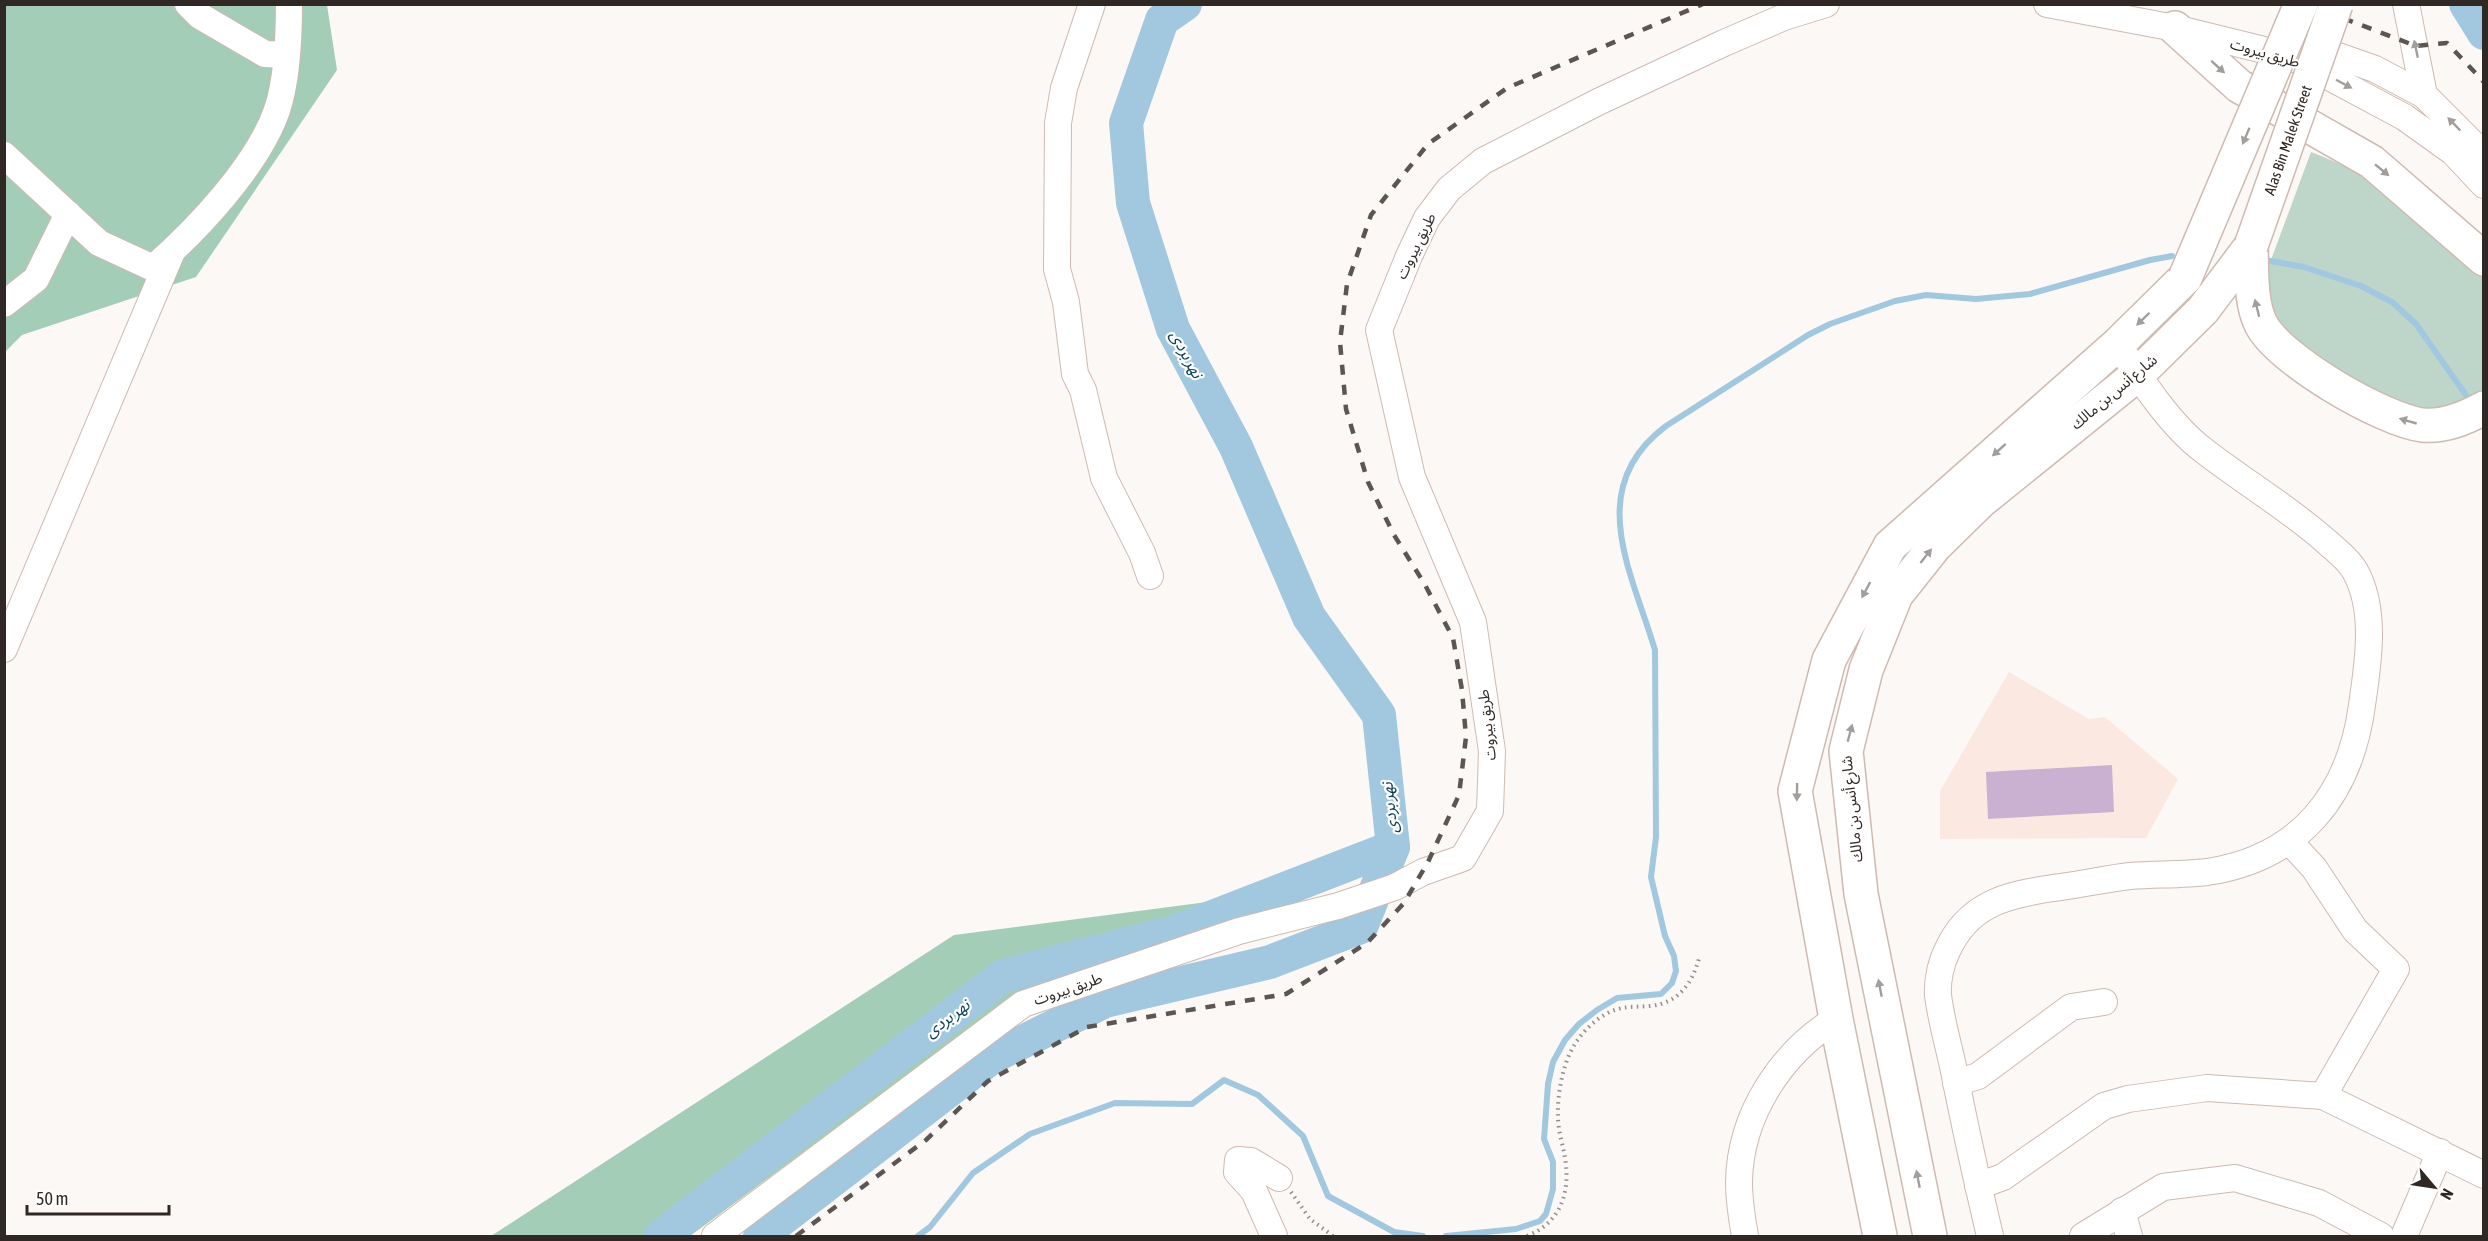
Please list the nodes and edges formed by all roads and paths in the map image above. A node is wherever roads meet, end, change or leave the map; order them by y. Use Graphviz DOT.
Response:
graph roads {
  1 [pos="188,4"];
  2 [pos="289,4"];
  3 [pos="1092,4"];
  4 [pos="1826,4"];
  5 [pos="2048,4"];
  6 [pos="2301,4"];
  7 [pos="2406,4"];
  8 [pos="2177,16"];
  9 [pos="2331,19"];
  10 [pos="286,55"];
  11 [pos="2292,57"];
  12 [pos="2424,95"];
  13 [pos="4,155"];
  14 [pos="2484,155"];
  15 [pos="2484,185"];
  16 [pos="68,214"];
  17 [pos="2251,246"];
  18 [pos="172,251"];
  19 [pos="2484,259"];
  20 [pos="4,304"];
  21 [pos="2118,344"];
  22 [pos="2137,375"];
  23 [pos="2474,413"];
  24 [pos="1150,576"];
  25 [pos="4,649"];
  26 [pos="2290,842"];
  27 [pos="1700,955"];
  28 [pos="2104,1002"];
  29 [pos="1836,1020"];
  30 [pos="1956,1083"];
  31 [pos="2323,1096"];
  32 [pos="2440,1152"];
  33 [pos="2484,1175"];
  34 [pos="1279,1178"];
  35 [pos="1978,1186"];
  36 [pos="2122,1211"];
  37 [pos="714,1236"];
  38 [pos="1274,1236"];
  39 [pos="1333,1236"];
  40 [pos="1527,1236"];
  41 [pos="1744,1236"];
  42 [pos="1880,1236"];
  43 [pos="1930,1236"];
  44 [pos="1990,1236"];
  45 [pos="2083,1236"];
  46 [pos="2128,1236"];
  47 [pos="2381,1236"];
  48 [pos="2404,1236"];
  1 -- 10 [label="street"];
  2 -- 10 [label="street"];
  3 -- 24 [label="street"];
  4 -- 37 [label="street, طريق بيروت"];
  5 -- 8 [label="street, طريق بيروت"];
  6 -- 21 [label="main road, one-way, bridge"];
  12 -- 7 [label="street, one-way"];
  8 -- 11 [label="street, طريق بيروت"];
  8 -- 19 [label="main road, one-way"];
  9 -- 17 [label="main road, Alas Bin Malek Street, bridge"];
  10 -- 18 [label="street"];
  11 -- 12 [label="street"];
  11 -- 15 [label="street, طريق بيروت, one-way"];
  14 -- 12 [label="street, one-way"];
  13 -- 16 [label="street"];
  16 -- 18 [label="street"];
  16 -- 20 [label="street"];
  17 -- 22 [label="main road, شارع أنس بن مالك"];
  23 -- 17 [label="main road, one-way"];
  18 -- 25 [label="street"];
  21 -- 22 [label="street"];
  21 -- 29 [label="main road, one-way"];
  22 -- 26 [label="street"];
  43 -- 22 [label="main road, شارع أنس بن مالك, one-way"];
  26 -- 30 [label="street"];
  26 -- 31 [label="street"];
  27 -- 40 [label="path"];
  28 -- 30 [label="street"];
  29 -- 41 [label="street"];
  29 -- 42 [label="main road"];
  30 -- 35 [label="street"];
  31 -- 32 [label="street"];
  31 -- 35 [label="street"];
  32 -- 33 [label="street"];
  32 -- 48 [label="street"];
  34 -- 38 [label="street"];
  34 -- 39 [label="path"];
  35 -- 44 [label="street"];
  36 -- 45 [label="street"];
  36 -- 46 [label="street"];
  36 -- 47 [label="street"];
}
